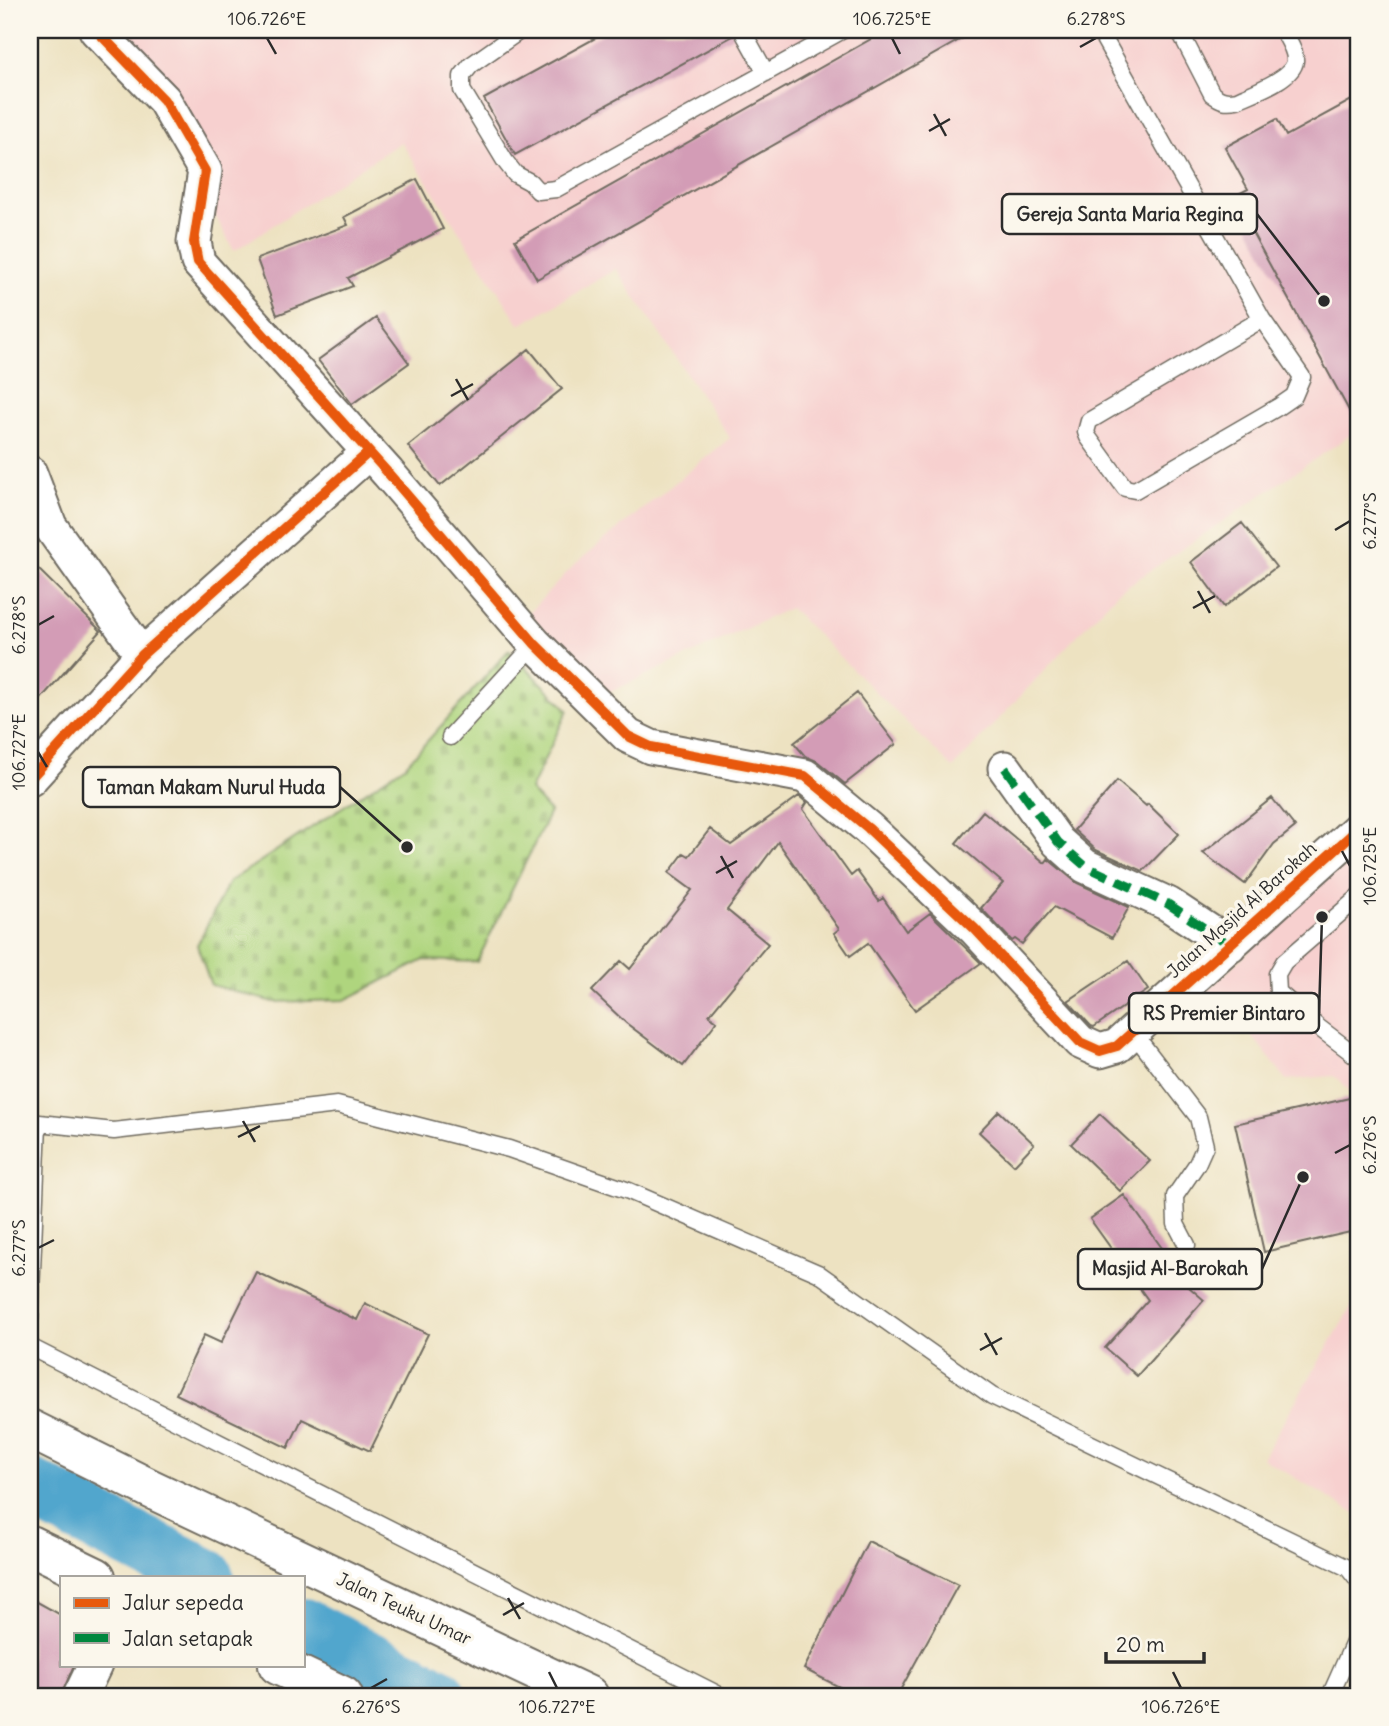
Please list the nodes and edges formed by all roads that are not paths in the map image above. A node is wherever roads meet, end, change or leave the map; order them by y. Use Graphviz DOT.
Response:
graph roads {
  1 [pos="96,30"];
  2 [pos="521,30"];
  3 [pos="742,30"];
  4 [pos="843,30"];
  5 [pos="1099,30"];
  6 [pos="1179,30"];
  7 [pos="1283,30"];
  8 [pos="766,73"];
  9 [pos="1262,319"];
  10 [pos="369,452"];
  11 [pos="30,473"];
  12 [pos="535,644"];
  13 [pos="142,655"];
  14 [pos="450,737"];
  15 [pos="1005,768"];
  16 [pos="30,779"];
  17 [pos="1359,828"];
  18 [pos="1359,897"];
  19 [pos="1230,945"];
  20 [pos="1125,1039"];
  21 [pos="1359,1058"];
  22 [pos="34,1123"];
  23 [pos="1187,1245"];
  24 [pos="30,1318"];
  25 [pos="30,1347"];
  26 [pos="30,1429"];
  27 [pos="30,1545"];
  28 [pos="94,1576"];
  29 [pos="1359,1582"];
  30 [pos="1359,1631"];
  31 [pos="95,1666"];
  32 [pos="280,1666"];
  33 [pos="80,1696"];
  34 [pos="343,1696"];
  35 [pos="589,1696"];
  36 [pos="721,1696"];
  37 [pos="1331,1696"];
  1 -- 10 [label="street"];
  2 -- 8 [label="lane"];
  3 -- 8 [label="lane"];
  4 -- 8 [label="lane"];
  5 -- 9 [label="lane"];
  6 -- 7 [label="lane"];
  9 -- 9 [label="lane"];
  10 -- 12 [label="street"];
  10 -- 13 [label="street"];
  11 -- 13 [label="street"];
  12 -- 14 [label="lane"];
  12 -- 20 [label="street"];
  13 -- 16 [label="street"];
  15 -- 19 [label="street"];
  17 -- 19 [label="street, Jalan Masjid Al Barokah"];
  18 -- 21 [label="lane"];
  19 -- 20 [label="street, Jalan Masjid Al Barokah"];
  20 -- 23 [label="lane"];
  22 -- 24 [label="lane"];
  22 -- 29 [label="lane"];
  25 -- 36 [label="lane"];
  26 -- 35 [label="main road, Jalan Teuku Umar"];
  27 -- 28 [label="main road"];
  30 -- 37 [label="lane"];
  31 -- 33 [label="street"];
  32 -- 34 [label="main road"];
}
